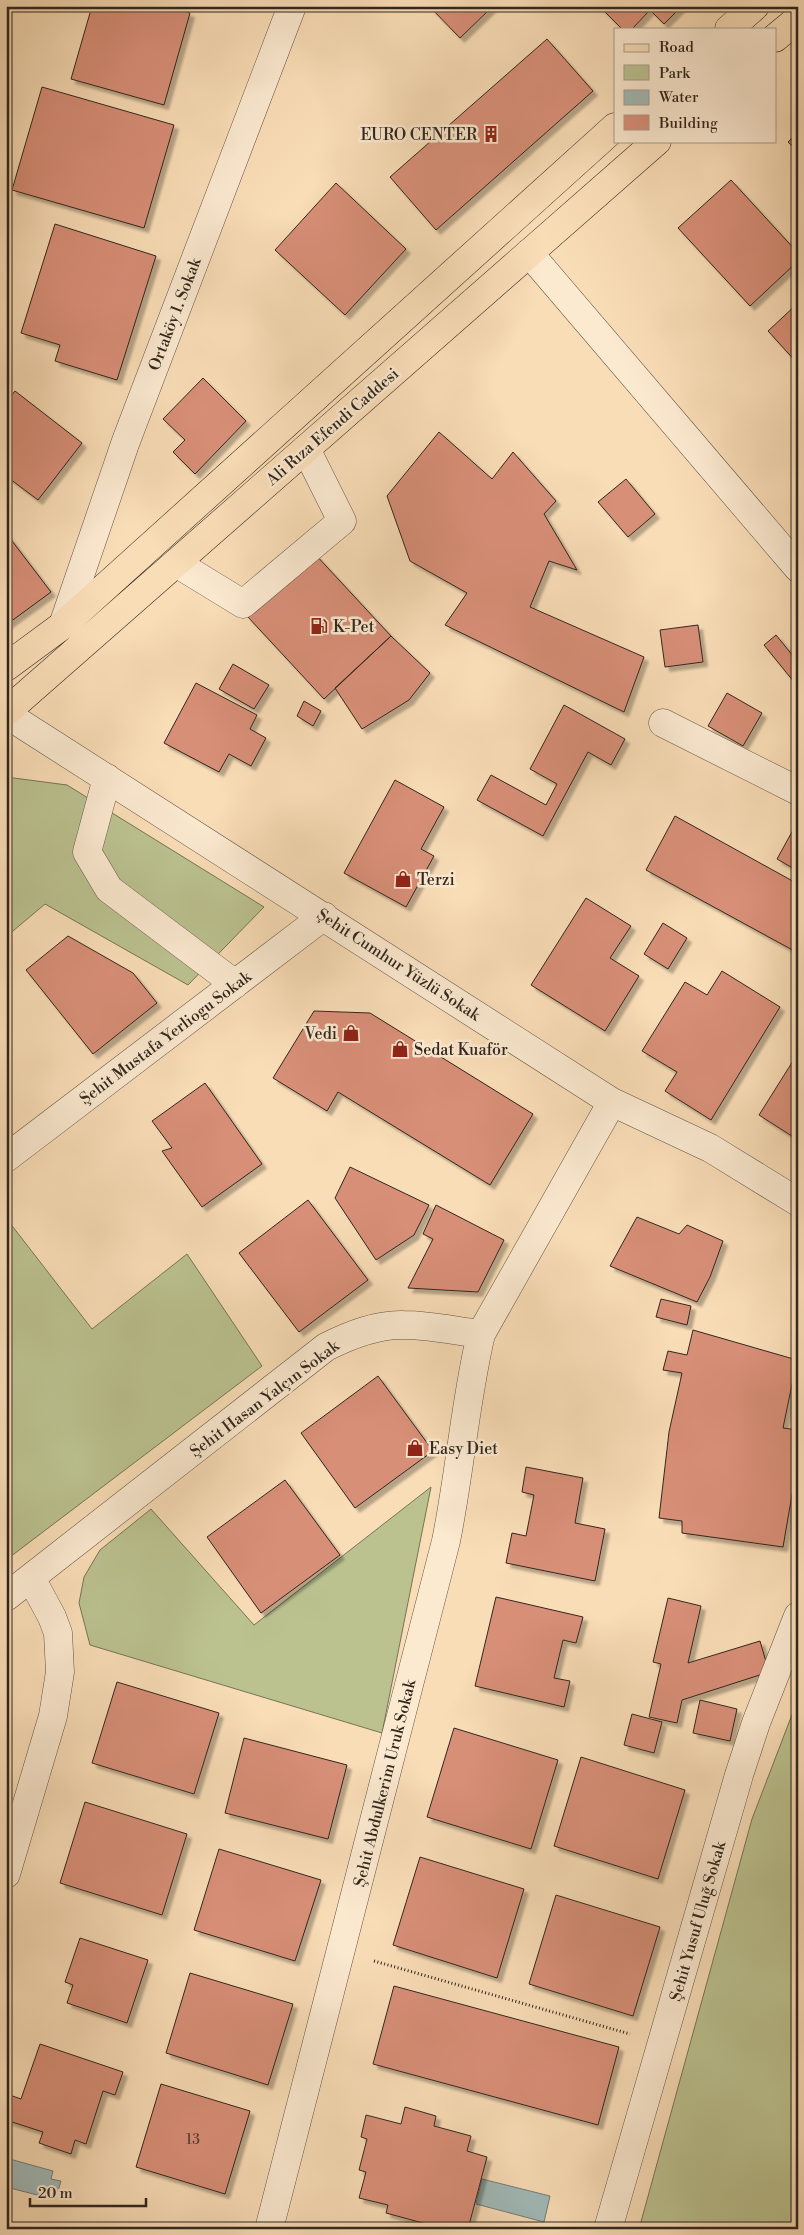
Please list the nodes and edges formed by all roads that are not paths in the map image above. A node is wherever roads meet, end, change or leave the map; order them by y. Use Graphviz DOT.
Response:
graph roads {
  1 [pos="292,6"];
  2 [pos="755,6"];
  3 [pos="798,18"];
  4 [pos="730,28"];
  5 [pos="776,37"];
  6 [pos="614,128"];
  7 [pos="656,142"];
  8 [pos="529,253"];
  9 [pos="306,449"];
  10 [pos="176,563"];
  11 [pos="798,568"];
  12 [pos="63,625"];
  13 [pos="6,667"];
  14 [pos="6,713"];
  15 [pos="662,723"];
  16 [pos="107,778"];
  17 [pos="798,791"];
  18 [pos="324,916"];
  19 [pos="235,984"];
  20 [pos="612,1102"];
  21 [pos="6,1158"];
  22 [pos="798,1202"];
  23 [pos="481,1334"];
  24 [pos="31,1578"];
  25 [pos="6,1597"];
  26 [pos="798,1616"];
  27 [pos="6,1874"];
  28 [pos="269,2229"];
  29 [pos="608,2229"];
  1 -- 12 [label="street, Ortaköy 1. Sokak"];
  2 -- 4 [label="main road"];
  3 -- 5 [label="main road"];
  6 -- 12 [label="main road, Ali Rıza Efendi Caddesi"];
  7 -- 8 [label="main road, Ali Rıza Efendi Caddesi"];
  8 -- 9 [label="main road, Ali Rıza Efendi Caddesi"];
  8 -- 11 [label="street"];
  9 -- 10 [label="main road, Ali Rıza Efendi Caddesi"];
  9 -- 10 [label="street"];
  10 -- 14 [label="main road, Ali Rıza Efendi Caddesi"];
  12 -- 13 [label="main road, Ali Rıza Efendi Caddesi"];
  14 -- 16 [label="street, Şehit Cumhur Yüzlü Sokak"];
  15 -- 17 [label="street"];
  16 -- 18 [label="street, Şehit Cumhur Yüzlü Sokak"];
  16 -- 19 [label="street"];
  18 -- 19 [label="street, Şehit Mustafa Yerliogu Sokak"];
  18 -- 20 [label="street, Şehit Cumhur Yüzlü Sokak"];
  19 -- 21 [label="street, Şehit Mustafa Yerliogu Sokak"];
  20 -- 22 [label="street, Şehit Cumhur Yüzlü Sokak"];
  20 -- 23 [label="street"];
  23 -- 24 [label="street, Şehit Hasan Yalçın Sokak"];
  23 -- 28 [label="street, Şehit Abdulkerim Uruk Sokak"];
  24 -- 25 [label="street, Şehit Hasan Yalçın Sokak"];
  24 -- 27 [label="street"];
  26 -- 29 [label="street, Şehit Yusuf Uluğ Sokak"];
}
